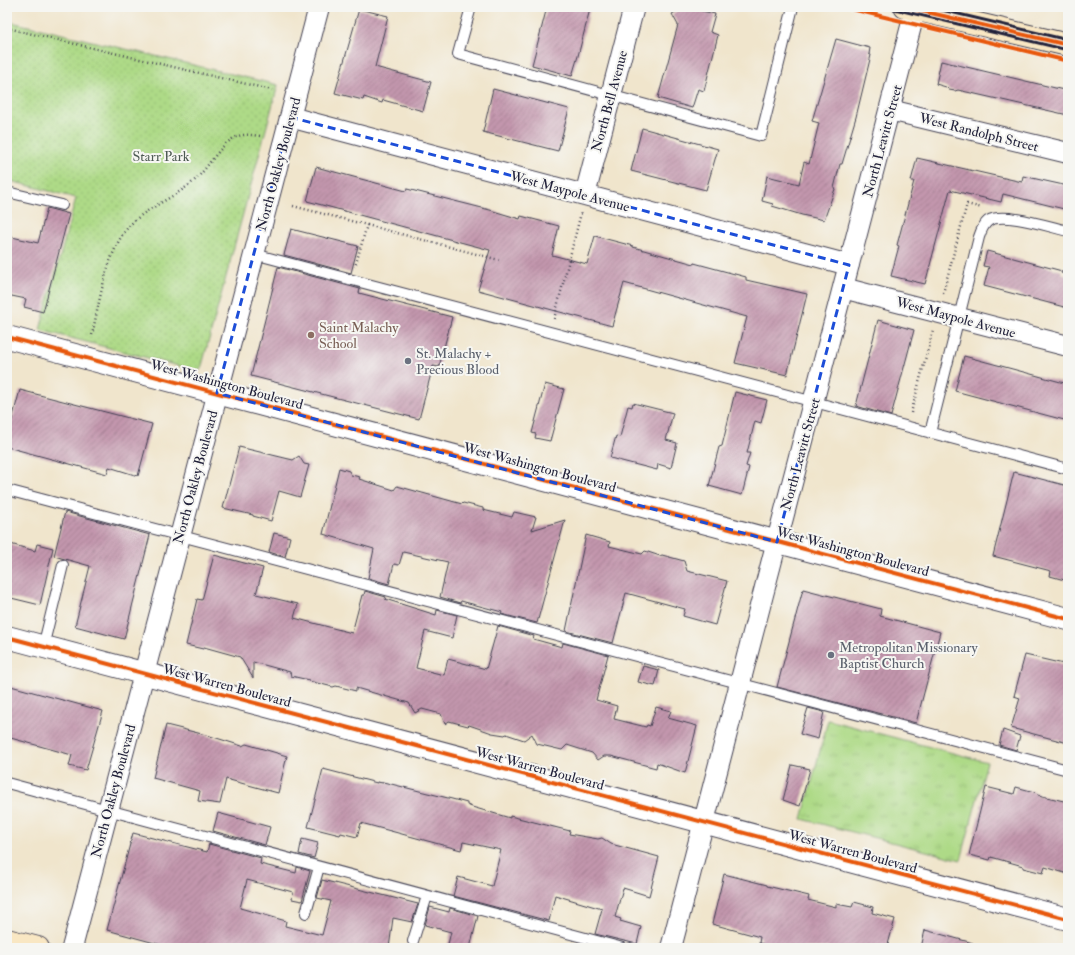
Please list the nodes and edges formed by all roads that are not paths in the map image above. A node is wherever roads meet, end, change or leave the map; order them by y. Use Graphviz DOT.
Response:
graph roads {
  1 [pos="319,7"];
  2 [pos="471,7"];
  3 [pos="634,7"];
  4 [pos="793,7"];
  5 [pos="912,8"];
  6 [pos="1068,45"];
  7 [pos="610,96"];
  8 [pos="890,110"];
  9 [pos="290,117"];
  10 [pos="1068,153"];
  11 [pos="7,192"];
  12 [pos="585,195"];
  13 [pos="62,205"];
  14 [pos="1068,231"];
  15 [pos="254,254"];
  16 [pos="849,265"];
  17 [pos="844,288"];
  18 [pos="959,318"];
  19 [pos="7,337"];
  20 [pos="1068,346"];
  21 [pos="217,393"];
  22 [pos="814,402"];
  23 [pos="930,433"];
  24 [pos="1068,469"];
  25 [pos="7,490"];
  26 [pos="180,535"];
  27 [pos="777,542"];
  28 [pos="64,565"];
  29 [pos="1068,619"];
  30 [pos="7,637"];
  31 [pos="43,647"];
  32 [pos="144,674"];
  33 [pos="740,684"];
  34 [pos="1068,770"];
  35 [pos="7,783"];
  36 [pos="108,810"];
  37 [pos="704,822"];
  38 [pos="319,867"];
  39 [pos="427,896"];
  40 [pos="306,913"];
  41 [pos="1068,919"];
  42 [pos="7,940"];
  43 [pos="413,941"];
  44 [pos="38,948"];
  45 [pos="72,948"];
  46 [pos="623,948"];
  47 [pos="671,948"];
  1 -- 9 [label="street, North Oakley Boulevard"];
  2 -- 7 [label="lane"];
  3 -- 7 [label="street, North Bell Avenue"];
  4 -- 7 [label="lane"];
  5 -- 6 [label="main road"];
  5 -- 8 [label="street, North Leavitt Street"];
  7 -- 12 [label="street, North Bell Avenue"];
  8 -- 10 [label="street, West Randolph Street"];
  8 -- 16 [label="street, North Leavitt Street"];
  9 -- 12 [label="street, West Maypole Avenue"];
  9 -- 15 [label="street, North Oakley Boulevard"];
  11 -- 13 [label="lane"];
  12 -- 16 [label="street, West Maypole Avenue"];
  14 -- 18 [label="lane"];
  15 -- 21 [label="street, North Oakley Boulevard"];
  15 -- 22 [label="lane"];
  16 -- 17 [label="street, North Leavitt Street"];
  17 -- 18 [label="street, West Maypole Avenue"];
  17 -- 22 [label="street, North Leavitt Street"];
  18 -- 20 [label="street, West Maypole Avenue"];
  18 -- 23 [label="lane"];
  19 -- 21 [label="street, West Washington Boulevard"];
  21 -- 26 [label="street, North Oakley Boulevard"];
  21 -- 27 [label="street, West Washington Boulevard"];
  22 -- 23 [label="lane"];
  22 -- 27 [label="street, North Leavitt Street"];
  23 -- 24 [label="lane"];
  25 -- 26 [label="lane"];
  26 -- 32 [label="street, North Oakley Boulevard"];
  26 -- 33 [label="lane"];
  27 -- 29 [label="street, West Washington Boulevard"];
  27 -- 33 [label="street, North Leavitt Street"];
  28 -- 31 [label="lane"];
  30 -- 31 [label="street, West Warren Boulevard"];
  31 -- 32 [label="street, West Warren Boulevard"];
  32 -- 36 [label="street, North Oakley Boulevard"];
  32 -- 37 [label="street, West Warren Boulevard"];
  33 -- 34 [label="lane"];
  33 -- 37 [label="street, North Leavitt Street"];
  35 -- 36 [label="lane"];
  36 -- 38 [label="lane"];
  36 -- 45 [label="street, North Oakley Boulevard"];
  37 -- 41 [label="street, West Warren Boulevard"];
  37 -- 47 [label="street, North Leavitt Street"];
  38 -- 39 [label="lane"];
  38 -- 40 [label="lane"];
  39 -- 43 [label="lane"];
  39 -- 46 [label="lane"];
  42 -- 44 [label="main road"];
}
